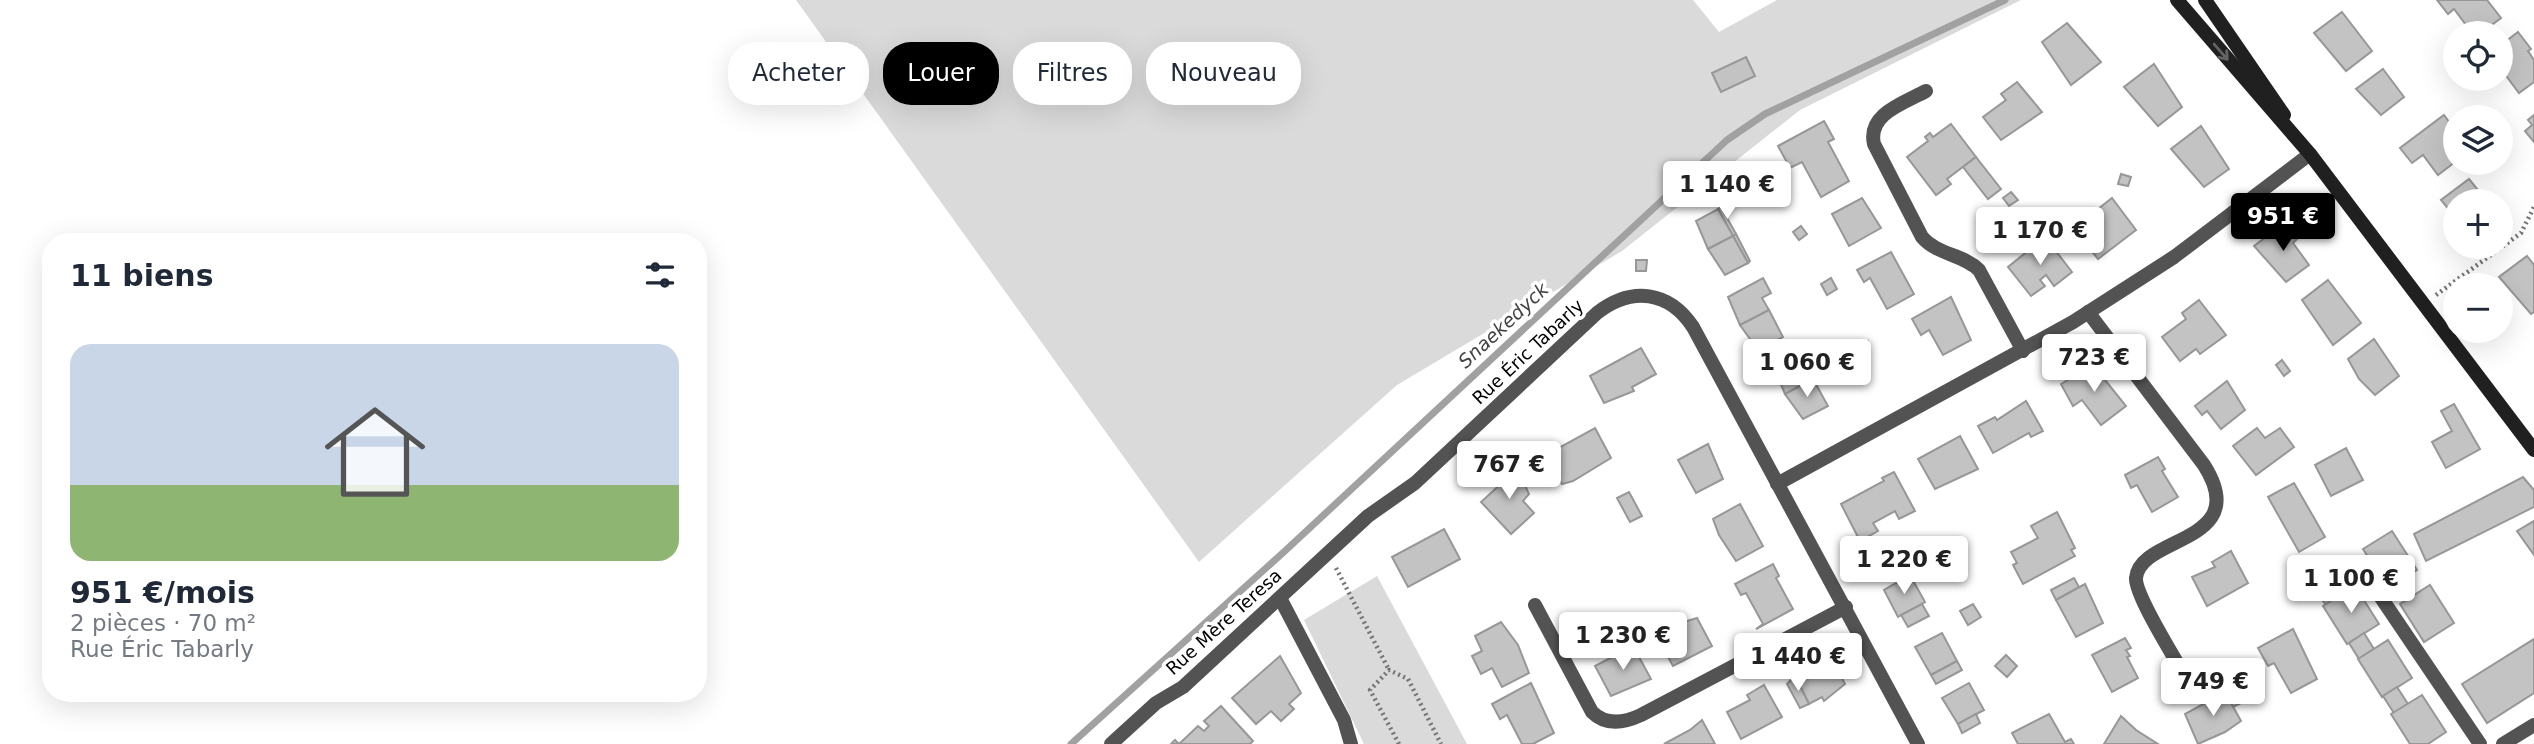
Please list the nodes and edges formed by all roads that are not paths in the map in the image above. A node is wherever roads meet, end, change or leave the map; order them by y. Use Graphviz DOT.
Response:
graph roads {
  1 [pos="2177,0"];
  2 [pos="2205,0"];
  3 [pos="1926,91"];
  4 [pos="2310,154"];
  5 [pos="2088,313"];
  6 [pos="2023,351"];
  7 [pos="2534,450"];
  8 [pos="1777,484"];
  9 [pos="1329,554"];
  10 [pos="2359,565"];
  11 [pos="1280,598"];
  12 [pos="1535,605"];
  13 [pos="1846,607"];
  14 [pos="2183,673"];
  15 [pos="2534,724"];
  16 [pos="1111,744"];
  17 [pos="1351,744"];
  18 [pos="1918,744"];
  19 [pos="2480,744"];
  20 [pos="2503,744"];
  1 -- 4 [label="street, one-way"];
  2 -- 4 [label="street"];
  3 -- 6 [label="street"];
  4 -- 5 [label="street"];
  4 -- 7 [label="street"];
  5 -- 6 [label="street"];
  5 -- 14 [label="street"];
  6 -- 8 [label="street"];
  8 -- 9 [label="street, Rue Éric Tabarly"];
  8 -- 13 [label="street, Rue Éric Tabarly"];
  9 -- 11 [label="street, Rue Mère Teresa"];
  10 -- 19 [label="street"];
  11 -- 16 [label="street, Rue Mère Teresa"];
  11 -- 17 [label="street"];
  12 -- 13 [label="street"];
  13 -- 18 [label="street, Rue Éric Tabarly"];
  15 -- 20 [label="street"];
}
